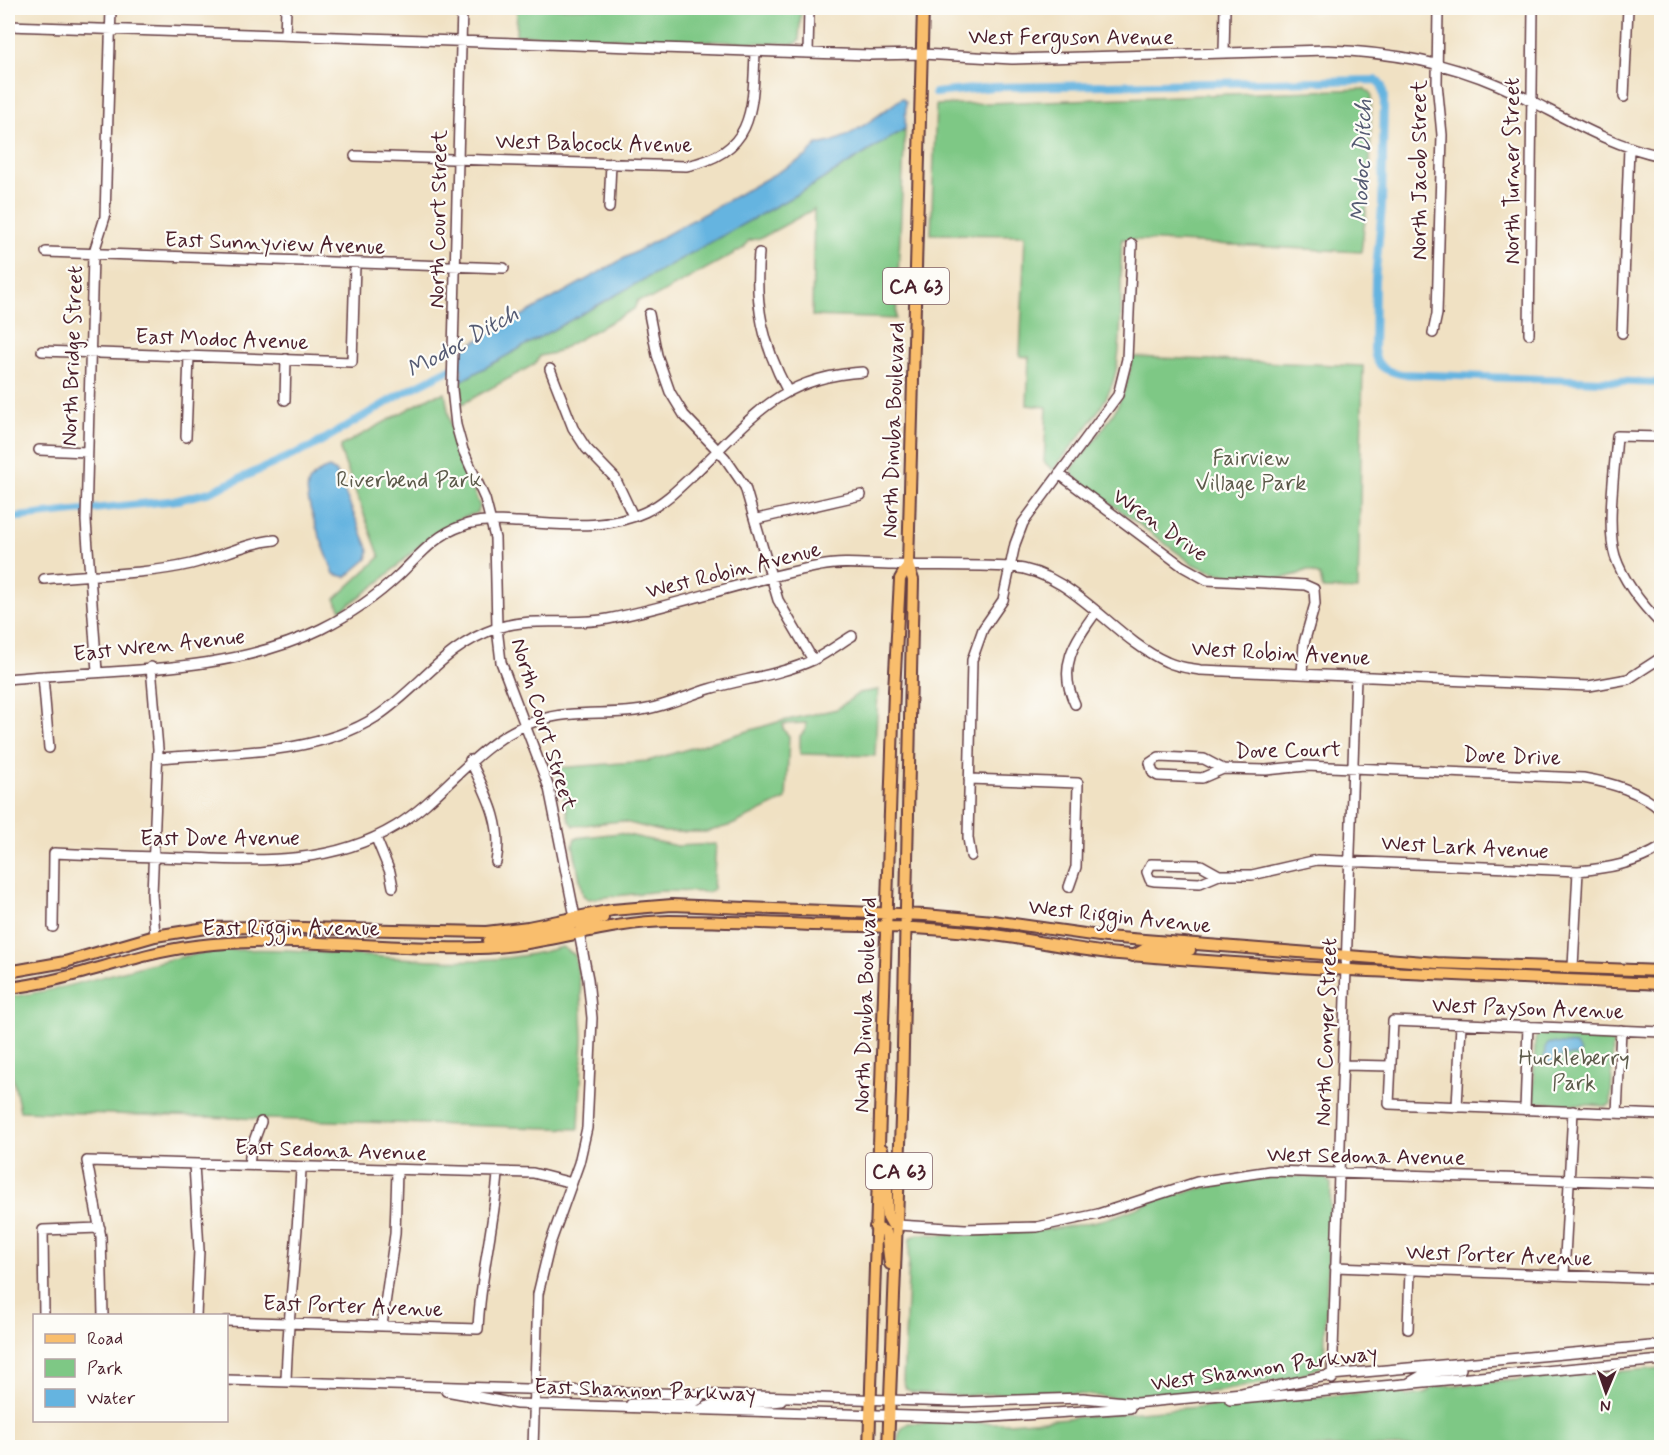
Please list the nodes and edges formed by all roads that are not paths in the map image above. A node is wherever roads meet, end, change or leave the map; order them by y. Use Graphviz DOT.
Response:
graph roads {
  1 [pos="111,8"];
  2 [pos="286,8"];
  3 [pos="462,8"];
  4 [pos="809,8"];
  5 [pos="923,8"];
  6 [pos="1225,8"];
  7 [pos="1438,8"];
  8 [pos="1533,8"];
  9 [pos="1628,8"];
  10 [pos="8,26"];
  11 [pos="111,29"];
  12 [pos="285,35"];
  13 [pos="461,41"];
  14 [pos="755,51"];
  15 [pos="808,53"];
  16 [pos="1224,53"];
  17 [pos="922,54"];
  18 [pos="1437,64"];
  19 [pos="1624,97"];
  20 [pos="1530,100"];
  21 [pos="1629,148"];
  22 [pos="356,156"];
  23 [pos="1662,156"];
  24 [pos="459,159"];
  25 [pos="611,163"];
  26 [pos="609,208"];
  27 [pos="1132,244"];
  28 [pos="46,252"];
  29 [pos="759,253"];
  30 [pos="93,255"];
  31 [pos="355,264"];
  32 [pos="456,267"];
  33 [pos="504,268"];
  34 [pos="649,314"];
  35 [pos="1433,333"];
  36 [pos="1622,333"];
  37 [pos="1529,334"];
  38 [pos="42,351"];
  39 [pos="90,353"];
  40 [pos="189,356"];
  41 [pos="286,359"];
  42 [pos="550,369"];
  43 [pos="863,372"];
  44 [pos="787,390"];
  45 [pos="285,400"];
  46 [pos="186,437"];
  47 [pos="1662,437"];
  48 [pos="39,450"];
  49 [pos="718,451"];
  50 [pos="87,452"];
  51 [pos="1059,474"];
  52 [pos="861,495"];
  53 [pos="633,516"];
  54 [pos="756,519"];
  55 [pos="491,521"];
  56 [pos="274,540"];
  57 [pos="908,565"];
  58 [pos="1011,567"];
  59 [pos="88,575"];
  60 [pos="772,578"];
  61 [pos="44,579"];
  62 [pos="1096,612"];
  63 [pos="1662,626"];
  64 [pos="497,628"];
  65 [pos="852,636"];
  66 [pos="1662,657"];
  67 [pos="813,660"];
  68 [pos="151,667"];
  69 [pos="97,671"];
  70 [pos="1302,674"];
  71 [pos="43,676"];
  72 [pos="1356,676"];
  73 [pos="8,679"];
  74 [pos="1075,704"];
  75 [pos="525,726"];
  76 [pos="49,748"];
  77 [pos="158,758"];
  78 [pos="470,760"];
  79 [pos="1353,768"];
  80 [pos="1223,769"];
  81 [pos="969,779"];
  82 [pos="1662,811"];
  83 [pos="376,838"];
  84 [pos="1662,847"];
  85 [pos="972,856"];
  86 [pos="155,857"];
  87 [pos="1350,861"];
  88 [pos="496,862"];
  89 [pos="1578,871"];
  90 [pos="1219,875"];
  91 [pos="393,887"];
  92 [pos="1069,887"];
  93 [pos="689,905"];
  94 [pos="887,912"];
  95 [pos="906,914"];
  96 [pos="575,917"];
  97 [pos="53,927"];
  98 [pos="887,927"];
  99 [pos="906,928"];
  100 [pos="579,933"];
  101 [pos="155,936"];
  102 [pos="1214,945"];
  103 [pos="452,949"];
  104 [pos="1348,954"];
  105 [pos="1133,956"];
  106 [pos="1573,968"];
  107 [pos="1347,971"];
  108 [pos="1662,971"];
  109 [pos="8,972"];
  110 [pos="1662,984"];
  111 [pos="8,988"];
  112 [pos="1461,1024"];
  113 [pos="1528,1026"];
  114 [pos="1621,1030"];
  115 [pos="1662,1032"];
  116 [pos="1343,1065"];
  117 [pos="1391,1066"];
  118 [pos="1457,1107"];
  119 [pos="1525,1110"];
  120 [pos="1573,1112"];
  121 [pos="1617,1113"];
  122 [pos="1662,1114"];
  123 [pos="261,1122"];
  124 [pos="879,1140"];
  125 [pos="194,1164"];
  126 [pos="249,1165"];
  127 [pos="301,1167"];
  128 [pos="397,1171"];
  129 [pos="1339,1172"];
  130 [pos="498,1173"];
  131 [pos="1569,1180"];
  132 [pos="572,1183"];
  133 [pos="1662,1183"];
  134 [pos="897,1225"];
  135 [pos="875,1227"];
  136 [pos="100,1228"];
  137 [pos="1335,1267"];
  138 [pos="1410,1270"];
  139 [pos="1564,1275"];
  140 [pos="1662,1279"];
  141 [pos="894,1299"];
  142 [pos="44,1314"];
  143 [pos="103,1314"];
  144 [pos="196,1314"];
  145 [pos="228,1321"];
  146 [pos="288,1322"];
  147 [pos="382,1325"];
  148 [pos="1408,1329"];
  149 [pos="1662,1345"];
  150 [pos="1494,1360"];
  151 [pos="1662,1360"];
  152 [pos="1331,1375"];
  153 [pos="228,1380"];
  154 [pos="286,1382"];
  155 [pos="1409,1383"];
  156 [pos="420,1386"];
  157 [pos="535,1388"];
  158 [pos="1332,1389"];
  159 [pos="702,1394"];
  160 [pos="798,1397"];
  161 [pos="870,1399"];
  162 [pos="890,1400"];
  163 [pos="534,1404"];
  164 [pos="615,1407"];
  165 [pos="701,1410"];
  166 [pos="870,1414"];
  167 [pos="890,1415"];
  168 [pos="533,1448"];
  169 [pos="869,1448"];
  170 [pos="888,1448"];
  1 -- 11 [label="street, North Bridge Street"];
  2 -- 12 [label="street"];
  3 -- 13 [label="street, North Court Street"];
  4 -- 15 [label="street"];
  5 -- 17 [label="main road, North Dinuba Boulevard / CA 63"];
  6 -- 16 [label="street"];
  7 -- 18 [label="street, North Jacob Street"];
  8 -- 20 [label="street, North Turner Street"];
  9 -- 19 [label="street"];
  10 -- 11 [label="street, West Ferguson Avenue"];
  11 -- 12 [label="street, West Ferguson Avenue"];
  11 -- 30 [label="street, North Bridge Street"];
  12 -- 13 [label="street, West Ferguson Avenue"];
  13 -- 14 [label="street, West Ferguson Avenue"];
  13 -- 24 [label="street, North Court Street"];
  14 -- 15 [label="street, West Ferguson Avenue"];
  14 -- 25 [label="street, West Babcock Avenue"];
  15 -- 17 [label="street, West Ferguson Avenue"];
  16 -- 17 [label="street, West Ferguson Avenue"];
  16 -- 18 [label="street, West Ferguson Avenue"];
  17 -- 57 [label="main road, North Dinuba Boulevard / CA 63"];
  18 -- 20 [label="street, West Ferguson Avenue"];
  18 -- 35 [label="street, North Jacob Street"];
  20 -- 21 [label="street, West Ferguson Avenue"];
  20 -- 37 [label="street, North Turner Street"];
  21 -- 23 [label="street, West Ferguson Avenue"];
  21 -- 36 [label="street"];
  22 -- 24 [label="street, West Babcock Avenue"];
  24 -- 25 [label="street, West Babcock Avenue"];
  24 -- 32 [label="street, North Court Street"];
  25 -- 26 [label="street"];
  27 -- 51 [label="street"];
  28 -- 30 [label="street, East Sunnyview Avenue"];
  29 -- 44 [label="street"];
  30 -- 31 [label="street, East Sunnyview Avenue"];
  30 -- 39 [label="street, North Bridge Street"];
  31 -- 32 [label="street, East Sunnyview Avenue"];
  31 -- 41 [label="street, East Modoc Avenue"];
  32 -- 33 [label="street, East Sunnyview Avenue"];
  32 -- 55 [label="street, North Court Street"];
  34 -- 49 [label="street"];
  38 -- 39 [label="street, East Modoc Avenue"];
  39 -- 40 [label="street, East Modoc Avenue"];
  39 -- 50 [label="street, North Bridge Street"];
  40 -- 41 [label="street, East Modoc Avenue"];
  40 -- 46 [label="street"];
  41 -- 45 [label="street"];
  42 -- 53 [label="street"];
  43 -- 44 [label="street, East Wren Avenue"];
  44 -- 49 [label="street, East Wren Avenue"];
  47 -- 63 [label="street"];
  48 -- 50 [label="street"];
  49 -- 53 [label="street, East Wren Avenue"];
  49 -- 54 [label="street"];
  50 -- 59 [label="street, North Bridge Street"];
  51 -- 58 [label="street"];
  51 -- 70 [label="street, Wren Drive"];
  52 -- 54 [label="street"];
  53 -- 55 [label="street, East Wren Avenue"];
  54 -- 60 [label="street"];
  55 -- 64 [label="street, North Court Street"];
  55 -- 68 [label="street, East Wren Avenue"];
  56 -- 59 [label="street"];
  57 -- 58 [label="street, West Robin Avenue"];
  57 -- 60 [label="street, West Robin Avenue"];
  57 -- 94 [label="main road, North Dinuba Boulevard / CA 63"];
  57 -- 95 [label="main road, North Dinuba Boulevard / CA 63"];
  58 -- 62 [label="street, West Robin Avenue"];
  58 -- 81 [label="street"];
  59 -- 61 [label="street"];
  59 -- 69 [label="street, North Bridge Street"];
  60 -- 64 [label="street, West Robin Avenue"];
  60 -- 67 [label="street"];
  62 -- 70 [label="street, West Robin Avenue"];
  62 -- 74 [label="street"];
  64 -- 75 [label="street, North Court Street"];
  64 -- 77 [label="street, West Robin Avenue"];
  65 -- 67 [label="street, East Dove Avenue"];
  66 -- 72 [label="street, West Robin Avenue"];
  67 -- 75 [label="street, East Dove Avenue"];
  68 -- 69 [label="street, East Wren Avenue"];
  68 -- 77 [label="street"];
  69 -- 71 [label="street, East Wren Avenue"];
  70 -- 72 [label="street, West Robin Avenue"];
  71 -- 73 [label="street, East Wren Avenue"];
  71 -- 76 [label="street"];
  72 -- 79 [label="street, North Conyer Street"];
  75 -- 78 [label="street, East Dove Avenue"];
  75 -- 96 [label="street, North Court Street"];
  77 -- 86 [label="street"];
  78 -- 83 [label="street, East Dove Avenue"];
  78 -- 88 [label="street"];
  79 -- 80 [label="street, Dove Court"];
  79 -- 82 [label="street, Dove Drive"];
  79 -- 87 [label="street, North Conyer Street"];
  80 -- 80 [label="street, Dove Court"];
  81 -- 85 [label="street"];
  81 -- 92 [label="street"];
  83 -- 86 [label="street, East Dove Avenue"];
  83 -- 91 [label="street"];
  84 -- 89 [label="street, West Lark Avenue"];
  86 -- 97 [label="street, East Dove Avenue"];
  86 -- 101 [label="street"];
  87 -- 89 [label="street, West Lark Avenue"];
  87 -- 90 [label="street, West Lark Avenue"];
  87 -- 104 [label="street, North Conyer Street"];
  89 -- 106 [label="street"];
  90 -- 90 [label="street"];
  93 -- 94 [label="main road, West Riggin Avenue"];
  93 -- 96 [label="main road, West Riggin Avenue"];
  93 -- 100 [label="main road"];
  94 -- 95 [label="main road, West Riggin Avenue"];
  94 -- 98 [label="main road, North Dinuba Boulevard / CA 63"];
  95 -- 99 [label="main road, North Dinuba Boulevard / CA 63"];
  95 -- 102 [label="main road, West Riggin Avenue"];
  96 -- 101 [label="main road, East Riggin Avenue"];
  96 -- 103 [label="main road"];
  98 -- 99 [label="main road, West Riggin Avenue"];
  98 -- 100 [label="main road, West Riggin Avenue"];
  98 -- 124 [label="main road, North Dinuba Boulevard / CA 63"];
  99 -- 105 [label="main road, West Riggin Avenue"];
  99 -- 134 [label="main road, North Dinuba Boulevard / CA 63"];
  100 -- 103 [label="main road, East Riggin Avenue"];
  100 -- 132 [label="street"];
  101 -- 109 [label="main road, East Riggin Avenue"];
  102 -- 104 [label="main road, West Riggin Avenue"];
  102 -- 105 [label="main road"];
  103 -- 111 [label="main road, East Riggin Avenue"];
  104 -- 106 [label="main road, West Riggin Avenue"];
  104 -- 107 [label="street, North Conyer Street"];
  105 -- 107 [label="main road, West Riggin Avenue"];
  106 -- 108 [label="main road, West Riggin Avenue"];
  107 -- 110 [label="main road, West Riggin Avenue"];
  107 -- 116 [label="street, North Conyer Street"];
  112 -- 113 [label="street, West Payson Avenue"];
  112 -- 117 [label="street, West Payson Avenue"];
  112 -- 118 [label="street"];
  113 -- 114 [label="street, West Payson Avenue"];
  113 -- 119 [label="street"];
  114 -- 115 [label="street, West Payson Avenue"];
  114 -- 121 [label="street"];
  116 -- 117 [label="street"];
  116 -- 129 [label="street, North Conyer Street"];
  117 -- 118 [label="street"];
  118 -- 119 [label="street"];
  119 -- 120 [label="street"];
  120 -- 121 [label="street"];
  120 -- 131 [label="street"];
  121 -- 122 [label="street"];
  123 -- 126 [label="street"];
  124 -- 134 [label="main road"];
  124 -- 135 [label="main road, North Dinuba Boulevard / CA 63"];
  125 -- 126 [label="street, East Sedona Avenue"];
  125 -- 136 [label="street, East Sedona Avenue"];
  125 -- 144 [label="street"];
  126 -- 127 [label="street, East Sedona Avenue"];
  127 -- 128 [label="street, East Sedona Avenue"];
  127 -- 146 [label="street"];
  128 -- 130 [label="street, East Sedona Avenue"];
  128 -- 147 [label="street"];
  129 -- 131 [label="street, West Sedona Avenue"];
  129 -- 134 [label="street, West Sedona Avenue"];
  129 -- 137 [label="street, North Conyer Street"];
  130 -- 132 [label="street, East Sedona Avenue"];
  130 -- 147 [label="street, East Porter Avenue"];
  131 -- 133 [label="street, West Sedona Avenue"];
  131 -- 139 [label="street"];
  132 -- 157 [label="street"];
  134 -- 141 [label="main road, North Dinuba Boulevard / CA 63"];
  135 -- 141 [label="main road"];
  135 -- 161 [label="main road, North Dinuba Boulevard / CA 63"];
  136 -- 142 [label="street"];
  136 -- 143 [label="street"];
  137 -- 138 [label="street, West Porter Avenue"];
  137 -- 152 [label="street, North Conyer Street"];
  138 -- 139 [label="street, West Porter Avenue"];
  138 -- 148 [label="street"];
  139 -- 140 [label="street, West Porter Avenue"];
  141 -- 162 [label="main road, North Dinuba Boulevard / CA 63"];
  145 -- 146 [label="street, East Porter Avenue"];
  146 -- 147 [label="street, East Porter Avenue"];
  146 -- 154 [label="street"];
  149 -- 150 [label="street, West Shannon Parkway"];
  150 -- 152 [label="street, West Shannon Parkway"];
  150 -- 155 [label="street"];
  151 -- 155 [label="street, West Shannon Parkway"];
  152 -- 158 [label="street, North Conyer Street"];
  152 -- 162 [label="street, West Shannon Parkway"];
  153 -- 154 [label="street, East Shannon Parkway"];
  154 -- 156 [label="street, East Shannon Parkway"];
  155 -- 158 [label="street, West Shannon Parkway"];
  156 -- 157 [label="street, East Shannon Parkway"];
  156 -- 163 [label="street, East Shannon Parkway"];
  157 -- 159 [label="street, East Shannon Parkway"];
  157 -- 163 [label="street"];
  158 -- 167 [label="street, West Shannon Parkway"];
  159 -- 160 [label="street, East Shannon Parkway"];
  159 -- 164 [label="street"];
  160 -- 161 [label="street, East Shannon Parkway"];
  160 -- 165 [label="street"];
  161 -- 162 [label="street, West Shannon Parkway"];
  161 -- 166 [label="main road, North Dinuba Boulevard / CA 63"];
  162 -- 167 [label="main road, North Dinuba Boulevard / CA 63"];
  163 -- 164 [label="street, East Shannon Parkway"];
  163 -- 168 [label="street"];
  164 -- 165 [label="street, East Shannon Parkway"];
  165 -- 166 [label="street, East Shannon Parkway"];
  166 -- 167 [label="street, West Shannon Parkway"];
  166 -- 169 [label="main road, North Dinuba Boulevard / CA 63"];
  167 -- 170 [label="main road, North Dinuba Boulevard / CA 63"];
}
